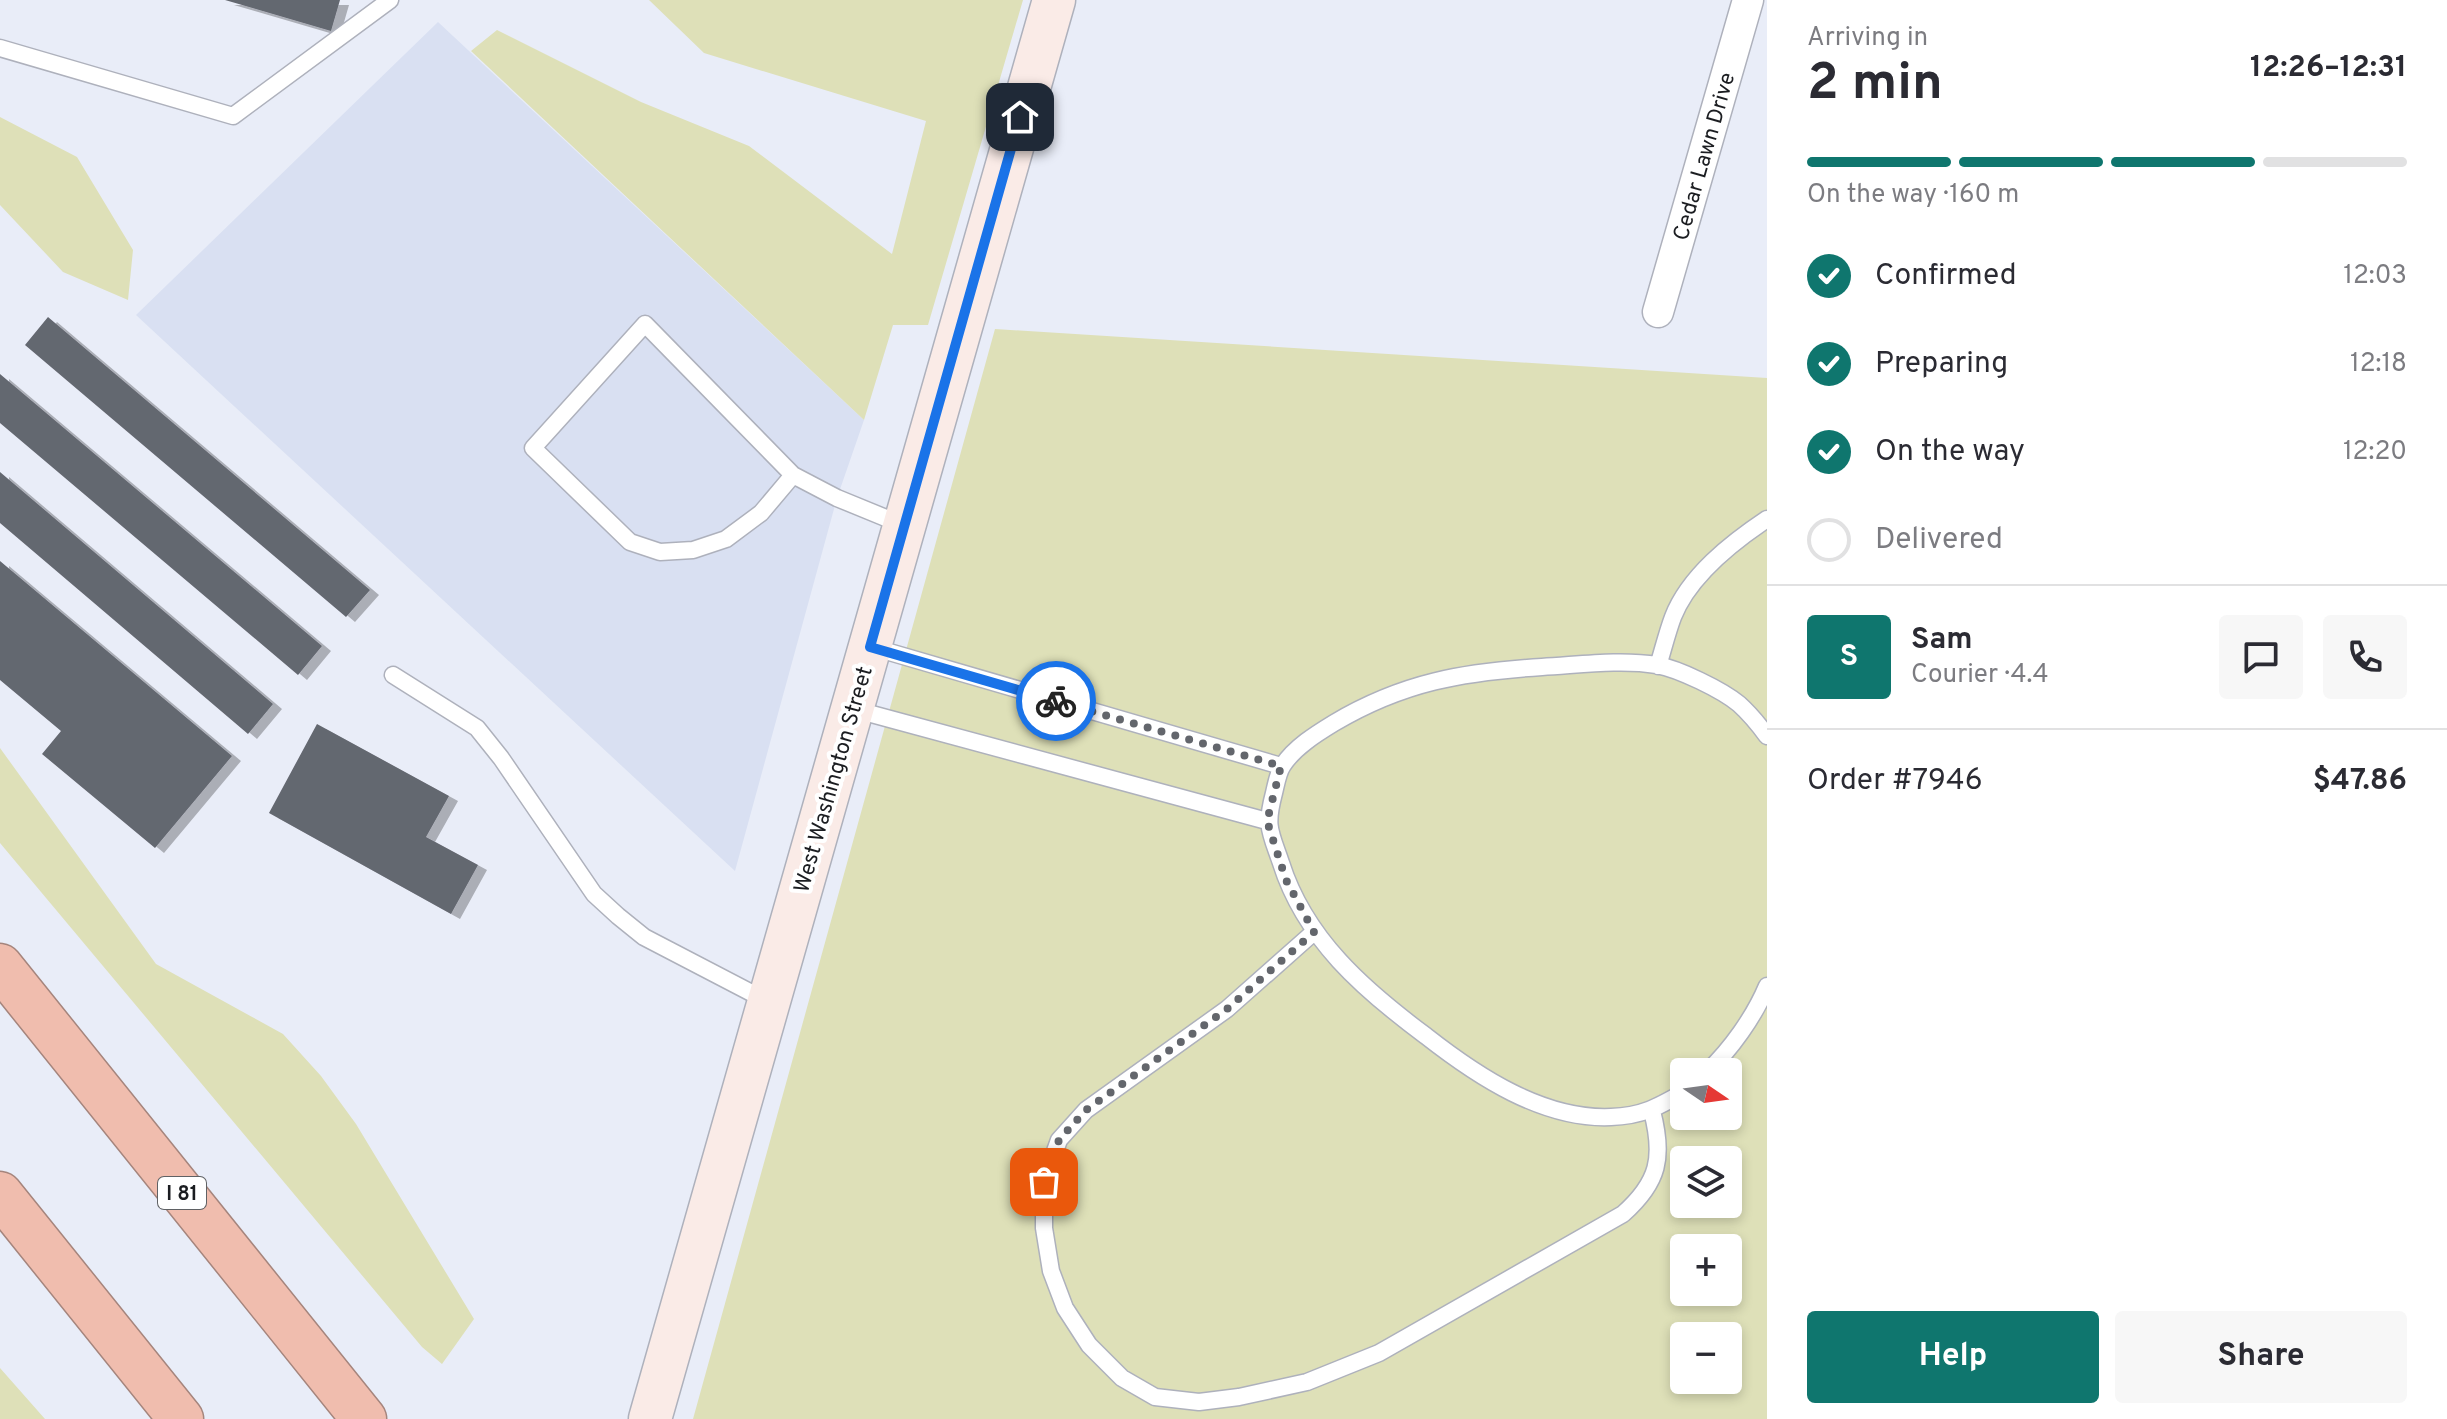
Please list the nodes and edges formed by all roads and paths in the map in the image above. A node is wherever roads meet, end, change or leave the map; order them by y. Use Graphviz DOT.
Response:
graph roads {
  1 [pos="390,0"];
  2 [pos="1054,0"];
  3 [pos="1748,0"];
  4 [pos="0,48"];
  5 [pos="1658,312"];
  6 [pos="793,475"];
  7 [pos="1767,519"];
  8 [pos="904,525"];
  9 [pos="870,647"];
  10 [pos="1658,666"];
  11 [pos="393,675"];
  12 [pos="852,708"];
  13 [pos="1767,736"];
  14 [pos="1281,766"];
  15 [pos="1267,821"];
  16 [pos="1314,932"];
  17 [pos="0,966"];
  18 [pos="1767,986"];
  19 [pos="768,1002"];
  20 [pos="1721,1058"];
  21 [pos="1670,1100"];
  22 [pos="1652,1111"];
  23 [pos="0,1194"];
  24 [pos="181,1419"];
  25 [pos="364,1419"];
  26 [pos="650,1419"];
  1 -- 4 [label="lane"];
  2 -- 8 [label="main road, West Washington Street"];
  3 -- 5 [label="street, Cedar Lawn Drive"];
  6 -- 6 [label="lane"];
  6 -- 8 [label="lane"];
  7 -- 10 [label="lane"];
  8 -- 9 [label="main road, West Washington Street"];
  9 -- 12 [label="main road, West Washington Street"];
  9 -- 14 [label="lane"];
  10 -- 13 [label="lane"];
  10 -- 14 [label="lane"];
  11 -- 19 [label="lane"];
  12 -- 15 [label="lane"];
  12 -- 19 [label="main road, West Washington Street"];
  14 -- 15 [label="lane"];
  15 -- 16 [label="lane"];
  16 -- 22 [label="lane"];
  16 -- 22 [label="lane"];
  17 -- 25 [label="highway, I 81"];
  18 -- 20 [label="lane"];
  19 -- 26 [label="main road, West Washington Street"];
  21 -- 22 [label="lane"];
  23 -- 24 [label="highway"];
}
